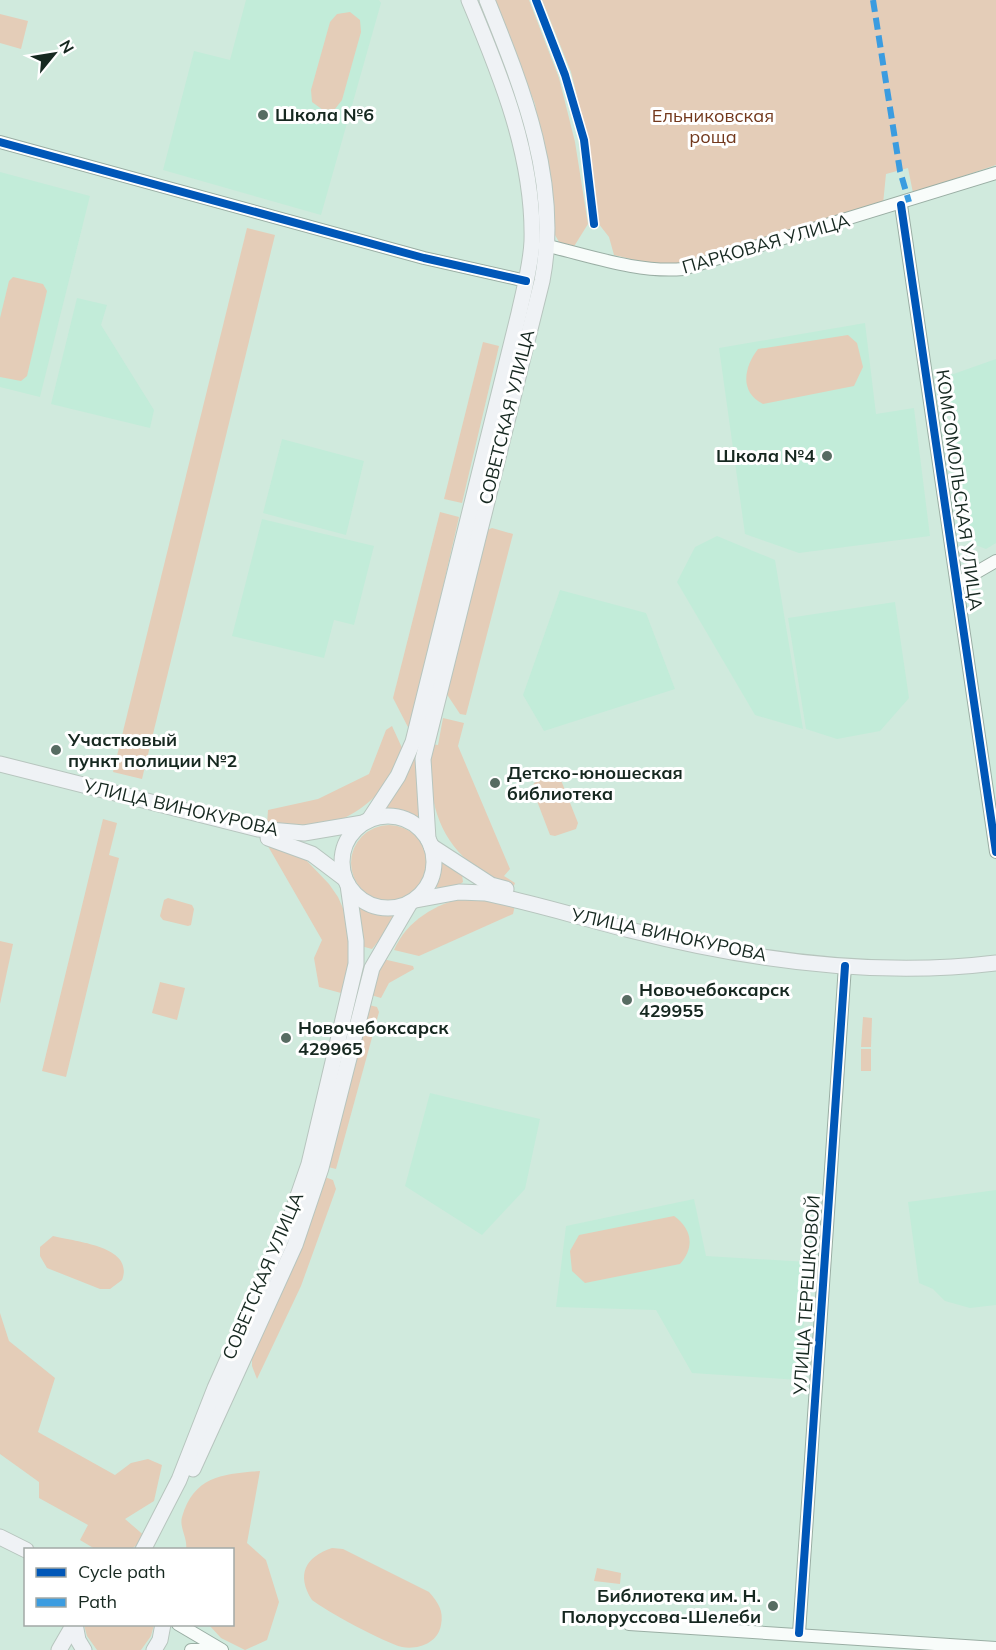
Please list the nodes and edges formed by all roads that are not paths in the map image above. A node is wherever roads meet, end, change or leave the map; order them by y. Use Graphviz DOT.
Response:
graph roads {
  1 [pos="470,0"];
  2 [pos="487,0"];
  3 [pos="0,142"];
  4 [pos="996,173"];
  5 [pos="901,205"];
  6 [pos="532,243"];
  7 [pos="548,246"];
  8 [pos="526,281"];
  9 [pos="996,561"];
  10 [pos="958,583"];
  11 [pos="1,767"];
  12 [pos="366,822"];
  13 [pos="429,842"];
  14 [pos="996,852"];
  15 [pos="346,882"];
  16 [pos="413,901"];
  17 [pos="996,956"];
  18 [pos="811,959"];
  19 [pos="845,962"];
  20 [pos="996,963"];
  21 [pos="183,1482"];
  22 [pos="169,1512"];
  23 [pos="0,1537"];
  24 [pos="144,1548"];
  25 [pos="157,1548"];
  26 [pos="24,1549"];
  27 [pos="629,1624"];
  28 [pos="74,1626"];
  29 [pos="75,1626"];
  30 [pos="163,1626"];
  31 [pos="181,1626"];
  32 [pos="798,1633"];
  33 [pos="839,1637"];
  34 [pos="996,1648"];
  35 [pos="59,1650"];
  36 [pos="84,1650"];
  37 [pos="154,1650"];
  38 [pos="191,1650"];
  39 [pos="214,1650"];
  40 [pos="222,1650"];
  41 [pos="832,1650"];
  1 -- 6 [label="main road, СОВЕТСКАЯ УЛИЦА"];
  2 -- 7 [label="main road, СОВЕТСКАЯ УЛИЦА"];
  3 -- 8 [label="street"];
  4 -- 5 [label="street, ПАРКОВАЯ УЛИЦА"];
  5 -- 7 [label="street, ПАРКОВАЯ УЛИЦА"];
  5 -- 10 [label="street, КОМСОМОЛЬСКАЯ УЛИЦА"];
  6 -- 7 [label="main road, ПАРКОВАЯ УЛИЦА"];
  6 -- 8 [label="main road, СОВЕТСКАЯ УЛИЦА"];
  7 -- 13 [label="main road, СОВЕТСКАЯ УЛИЦА"];
  8 -- 12 [label="main road, СОВЕТСКАЯ УЛИЦА"];
  9 -- 10 [label="street"];
  10 -- 14 [label="street, КОМСОМОЛЬСКАЯ УЛИЦА"];
  11 -- 12 [label="main road, УЛИЦА ВИНОКУРОВА"];
  11 -- 15 [label="main road, УЛИЦА ВИНОКУРОВА"];
  12 -- 13 [label="main road"];
  12 -- 15 [label="main road"];
  13 -- 16 [label="main road"];
  13 -- 18 [label="main road, УЛИЦА ВИНОКУРОВА"];
  15 -- 16 [label="main road"];
  15 -- 21 [label="main road, СОВЕТСКАЯ УЛИЦА"];
  16 -- 18 [label="main road, УЛИЦА ВИНОКУРОВА"];
  16 -- 21 [label="main road, СОВЕТСКАЯ УЛИЦА"];
  17 -- 19 [label="main road, УЛИЦА ВИНОКУРОВА"];
  18 -- 19 [label="main road, УЛИЦА ВИНОКУРОВА"];
  19 -- 20 [label="main road, УЛИЦА ВИНОКУРОВА"];
  19 -- 32 [label="street, УЛИЦА ТЕРЕШКОВОЙ"];
  21 -- 22 [label="main road, СОВЕТСКАЯ УЛИЦА"];
  22 -- 24 [label="main road, СОВЕТСКАЯ УЛИЦА"];
  22 -- 25 [label="main road, СОВЕТСКАЯ УЛИЦА"];
  23 -- 26 [label="main road"];
  27 -- 32 [label="street"];
  28 -- 35 [label="main road"];
  29 -- 36 [label="main road"];
  30 -- 37 [label="main road"];
  31 -- 40 [label="street"];
  32 -- 33 [label="street"];
  33 -- 34 [label="street"];
  33 -- 41 [label="street"];
  38 -- 39 [label="street"];
}
